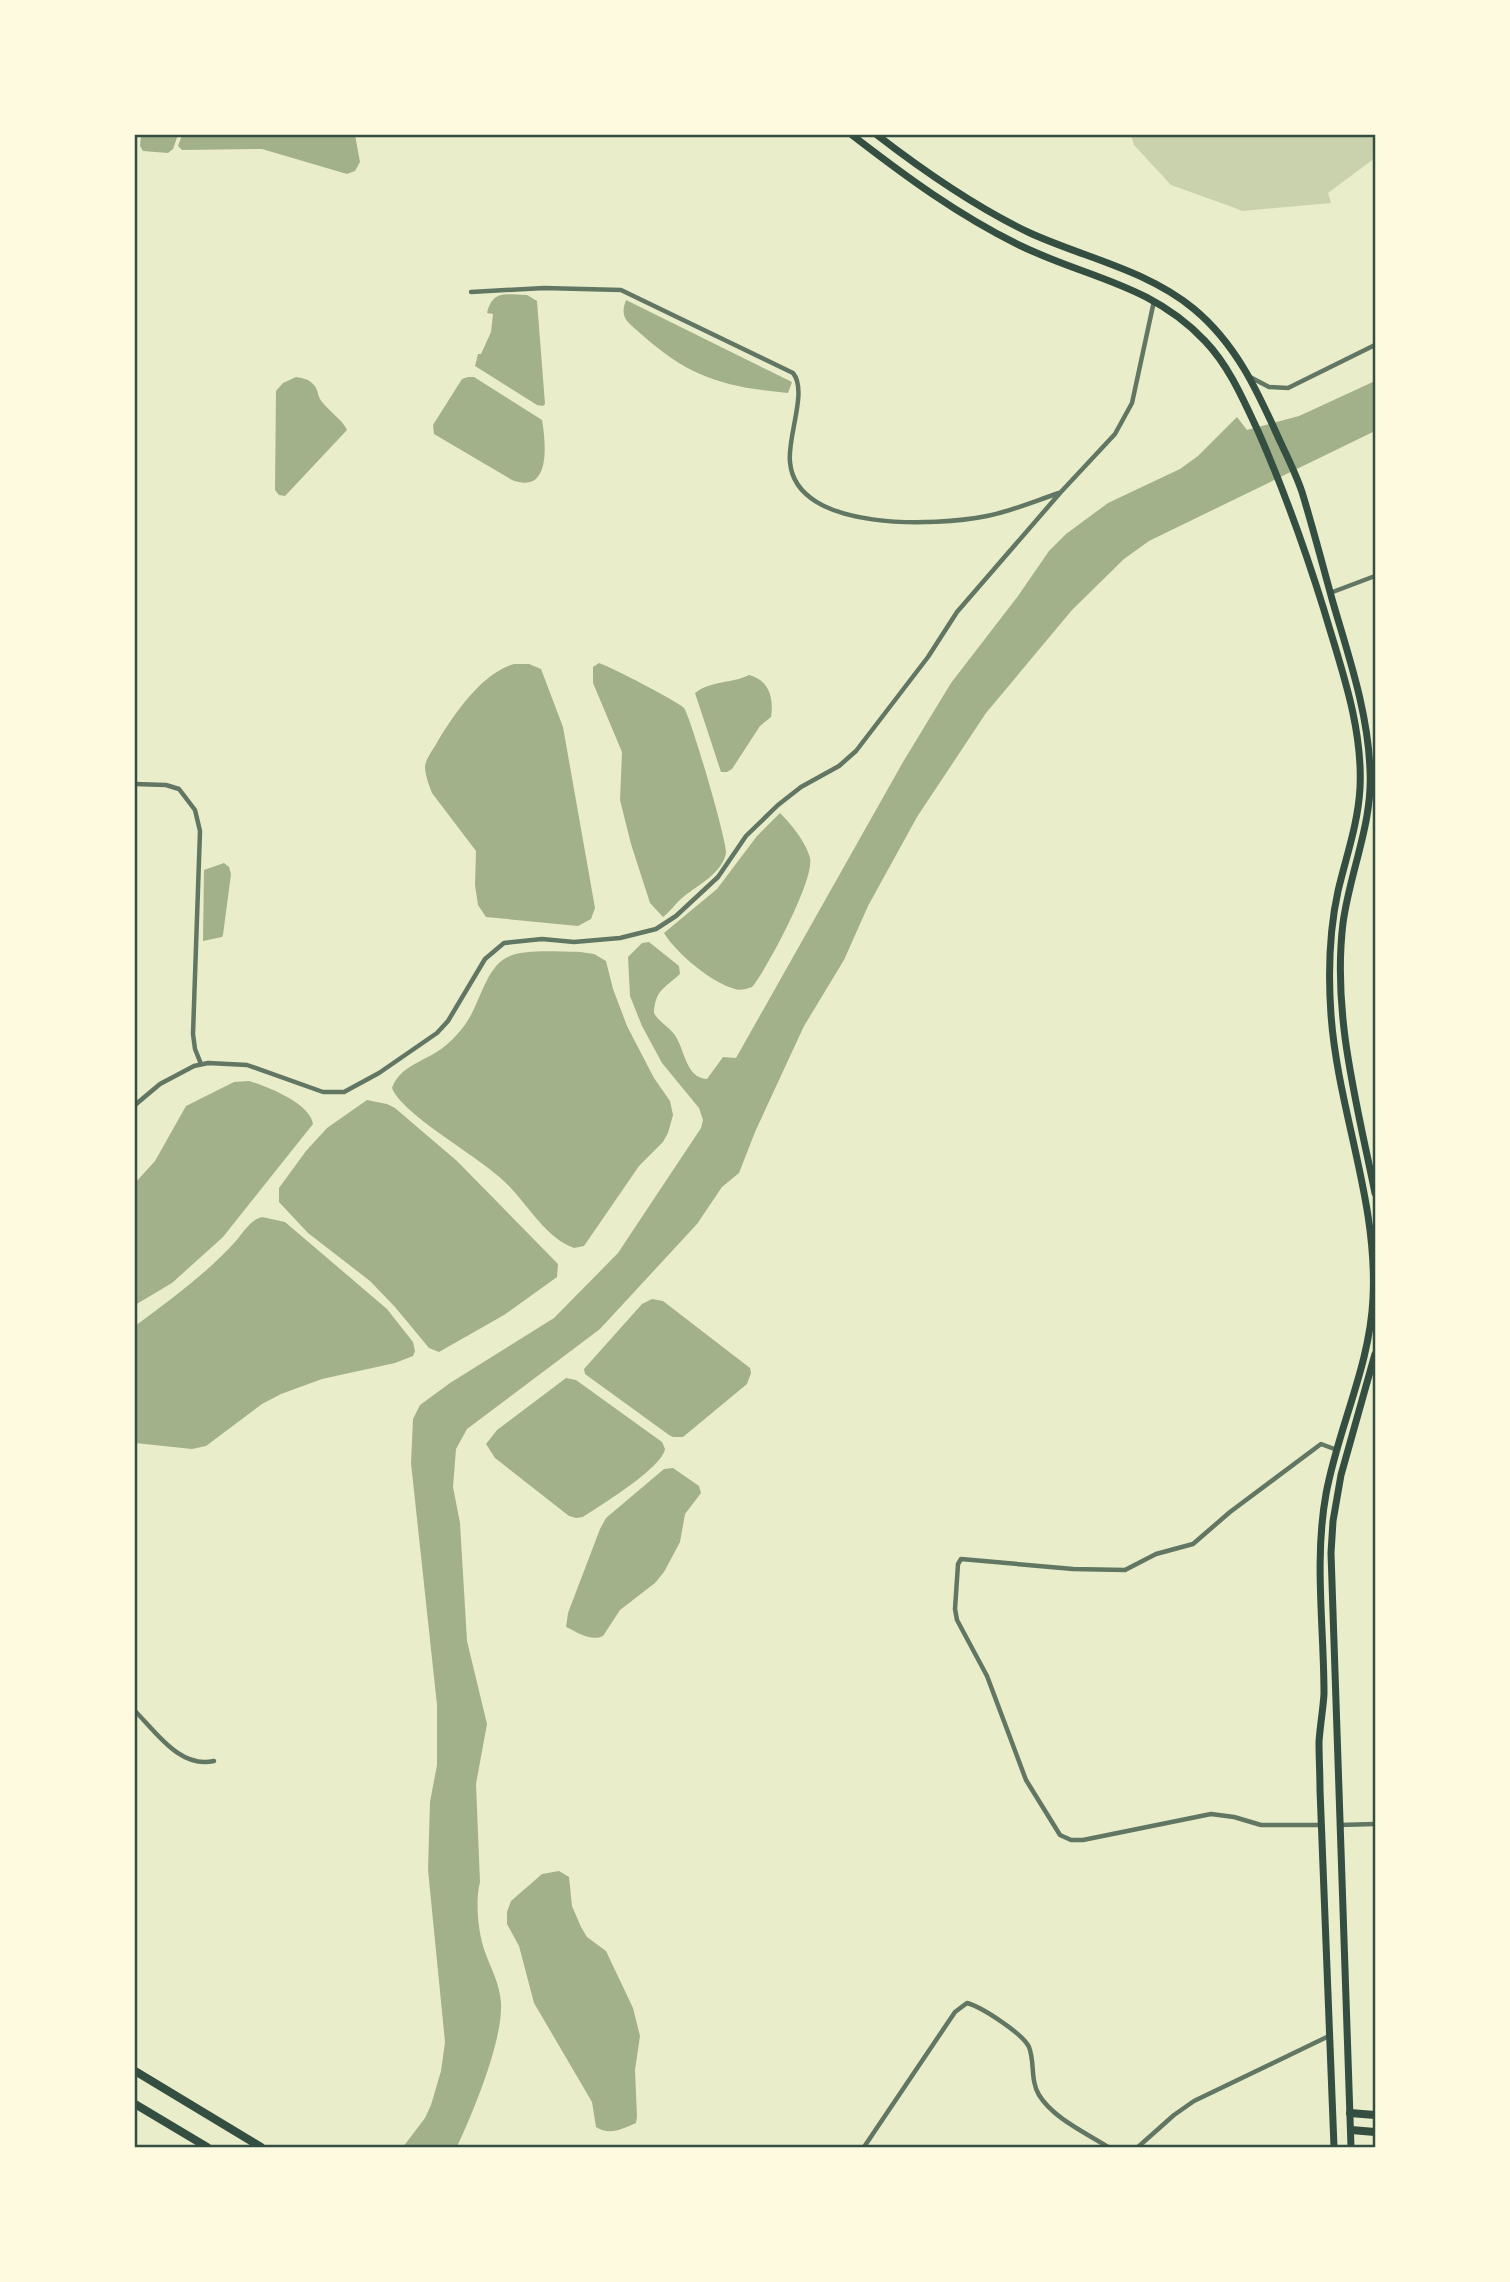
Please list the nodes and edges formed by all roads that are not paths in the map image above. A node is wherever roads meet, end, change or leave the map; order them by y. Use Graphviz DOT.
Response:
graph roads {
  1 [pos="852,135"];
  2 [pos="877,135"];
  3 [pos="471,292"];
  4 [pos="1155,300"];
  5 [pos="1375,345"];
  6 [pos="1250,377"];
  7 [pos="1060,493"];
  8 [pos="1375,576"];
  9 [pos="1330,593"];
  10 [pos="135,784"];
  11 [pos="1373,792"];
  12 [pos="201,1064"];
  13 [pos="135,1105"];
  14 [pos="1375,1193"];
  15 [pos="1375,1354"];
  16 [pos="1337,1450"];
  17 [pos="135,1711"];
  18 [pos="214,1760"];
  19 [pos="1375,1824"];
  20 [pos="1322,1825"];
  21 [pos="1339,1825"];
  22 [pos="1329,2036"];
  23 [pos="135,2071"];
  24 [pos="135,2104"];
  25 [pos="1350,2113"];
  26 [pos="1375,2115"];
  27 [pos="1351,2130"];
  28 [pos="1375,2132"];
  29 [pos="207,2147"];
  30 [pos="261,2147"];
  31 [pos="864,2147"];
  32 [pos="1108,2147"];
  33 [pos="1138,2147"];
  34 [pos="1334,2147"];
  35 [pos="1351,2147"];
  1 -- 4 [label="main road"];
  2 -- 6 [label="main road"];
  3 -- 7 [label="street"];
  4 -- 7 [label="street"];
  4 -- 16 [label="main road"];
  5 -- 6 [label="street"];
  6 -- 9 [label="main road"];
  7 -- 12 [label="street"];
  8 -- 9 [label="street"];
  9 -- 11 [label="main road"];
  10 -- 12 [label="street"];
  11 -- 14 [label="main road"];
  12 -- 13 [label="street"];
  15 -- 21 [label="main road"];
  16 -- 20 [label="main road"];
  16 -- 20 [label="street"];
  17 -- 18 [label="street"];
  19 -- 21 [label="street"];
  20 -- 21 [label="main road"];
  20 -- 22 [label="main road"];
  21 -- 25 [label="main road"];
  22 -- 33 [label="street"];
  22 -- 34 [label="main road"];
  23 -- 30 [label="highway"];
  24 -- 29 [label="highway"];
  25 -- 26 [label="highway"];
  25 -- 27 [label="main road"];
  27 -- 28 [label="highway"];
  27 -- 35 [label="main road"];
  31 -- 32 [label="street"];
}
